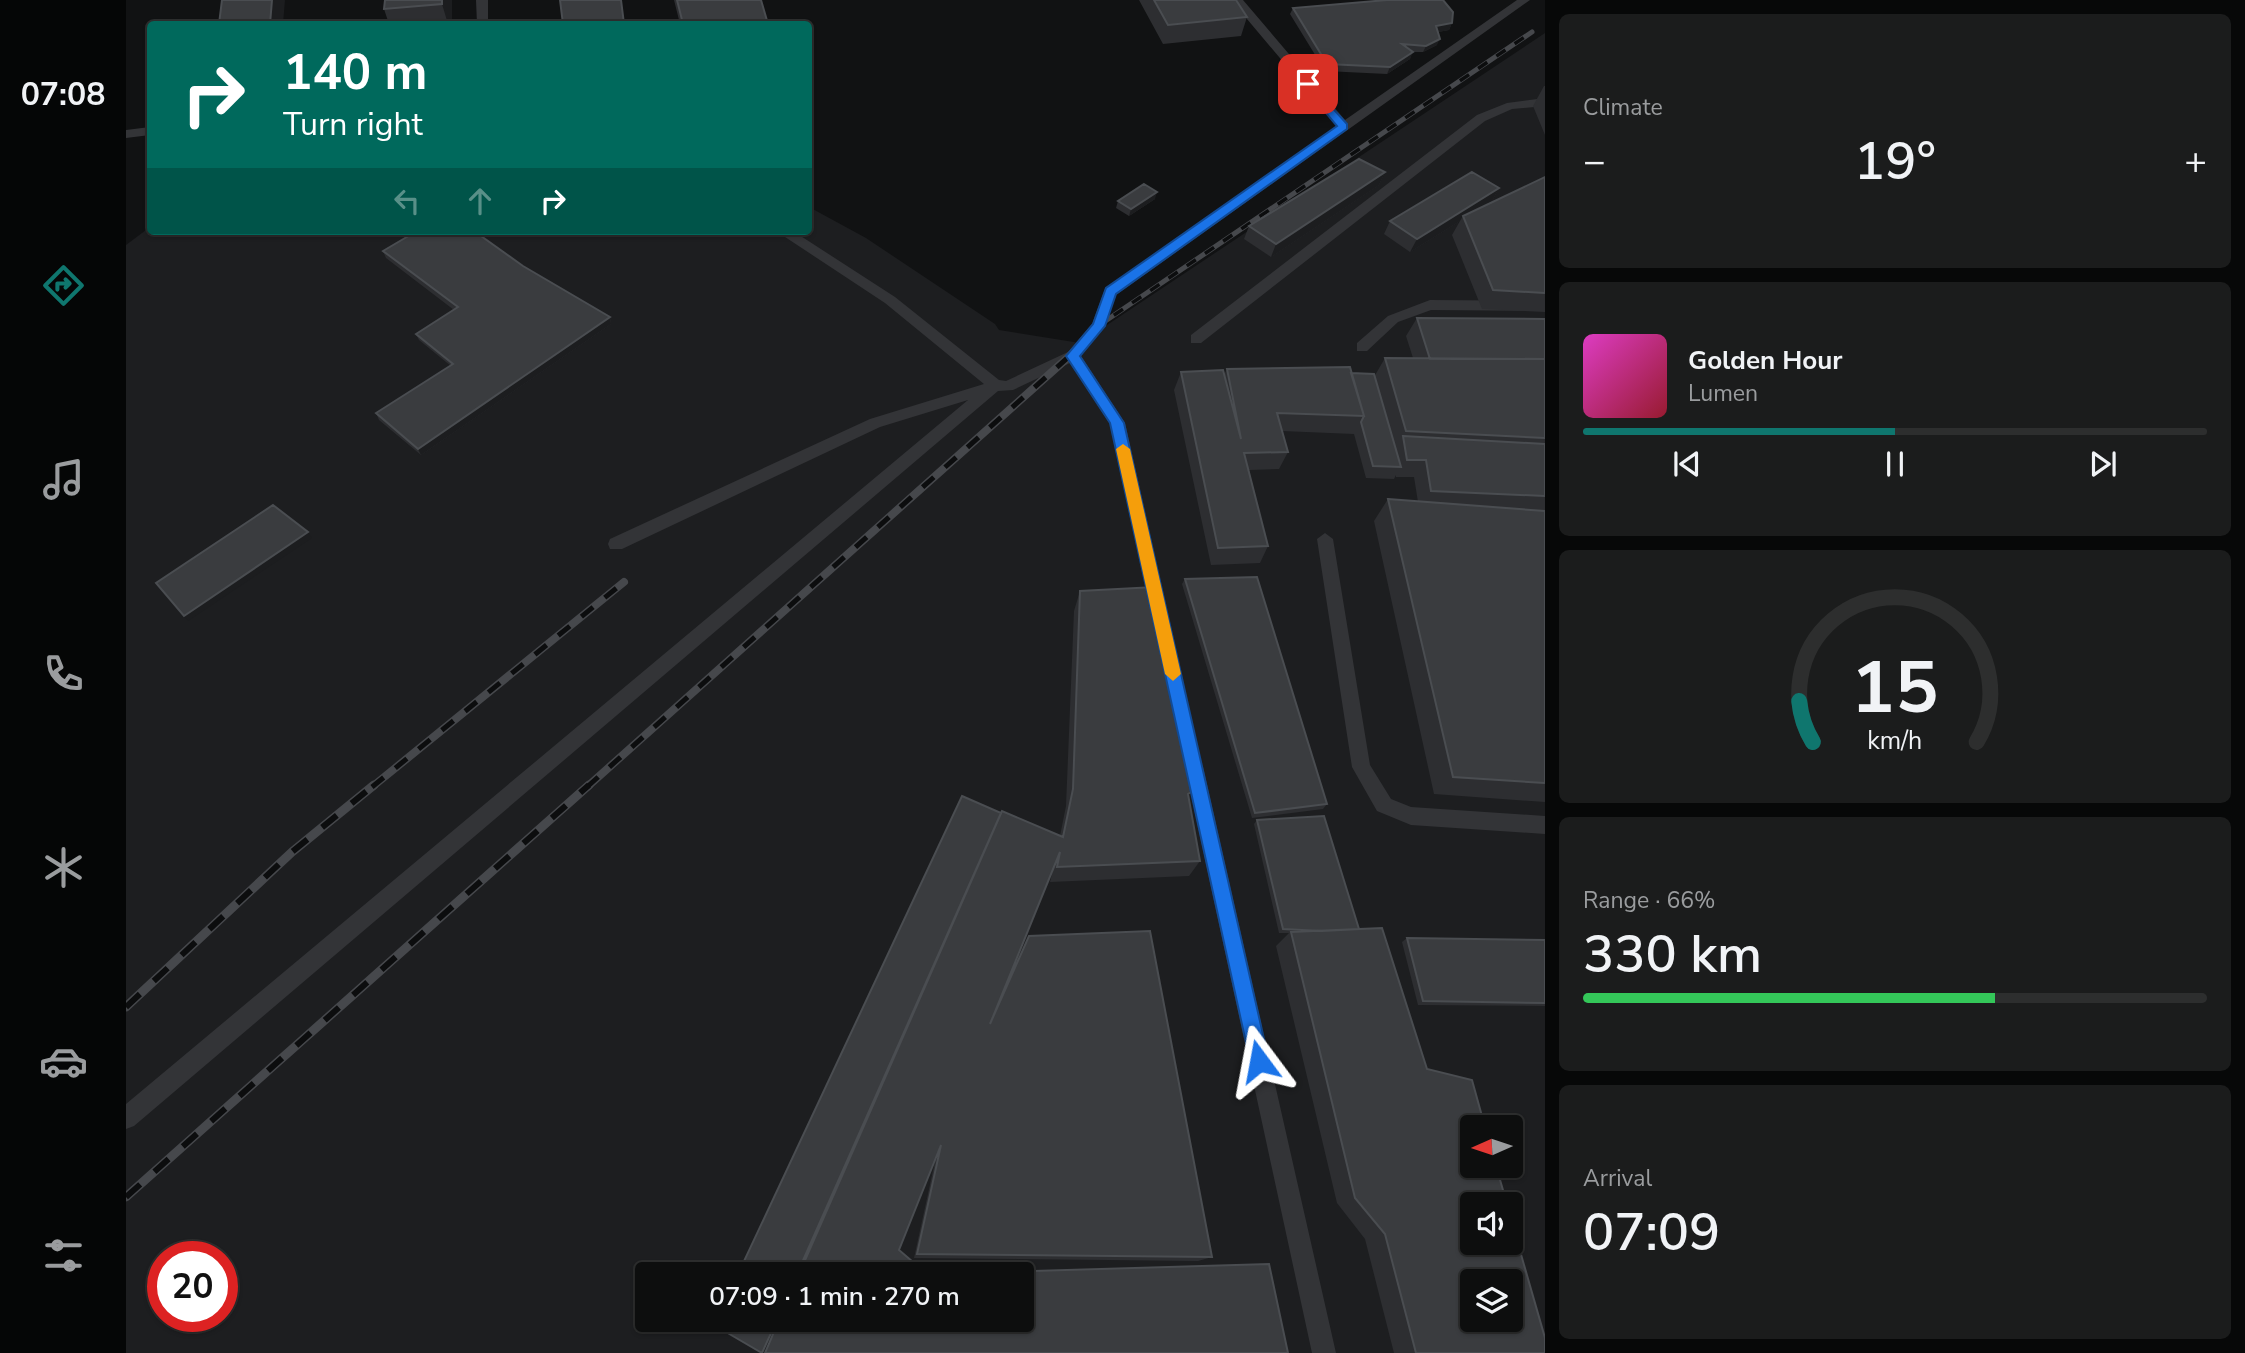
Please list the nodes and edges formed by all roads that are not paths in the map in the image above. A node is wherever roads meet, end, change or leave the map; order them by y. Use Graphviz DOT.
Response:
graph roads {
  1 [pos="482,0"];
  2 [pos="1237,0"];
  3 [pos="1524,0"];
  4 [pos="483,21"];
  5 [pos="1545,102"];
  6 [pos="1343,126"];
  7 [pos="147,131"];
  8 [pos="126,134"];
  9 [pos="789,235"];
  10 [pos="1545,306"];
  11 [pos="1196,339"];
  12 [pos="1362,346"];
  13 [pos="1073,356"];
  14 [pos="995,385"];
  15 [pos="1325,539"];
  16 [pos="617,544"];
  17 [pos="1162,625"];
  18 [pos="1189,746"];
  19 [pos="1545,825"];
  20 [pos="126,1118"];
  21 [pos="1324,1353"];
  1 -- 4 [label="lane"];
  2 -- 6 [label="lane"];
  3 -- 6 [label="lane"];
  5 -- 11 [label="lane"];
  6 -- 13 [label="lane"];
  7 -- 8 [label="lane"];
  9 -- 14 [label="lane"];
  10 -- 12 [label="lane"];
  13 -- 14 [label="lane"];
  13 -- 17 [label="lane"];
  14 -- 16 [label="lane"];
  14 -- 20 [label="lane"];
  15 -- 19 [label="lane"];
  18 -- 21 [label="lane"];
}
